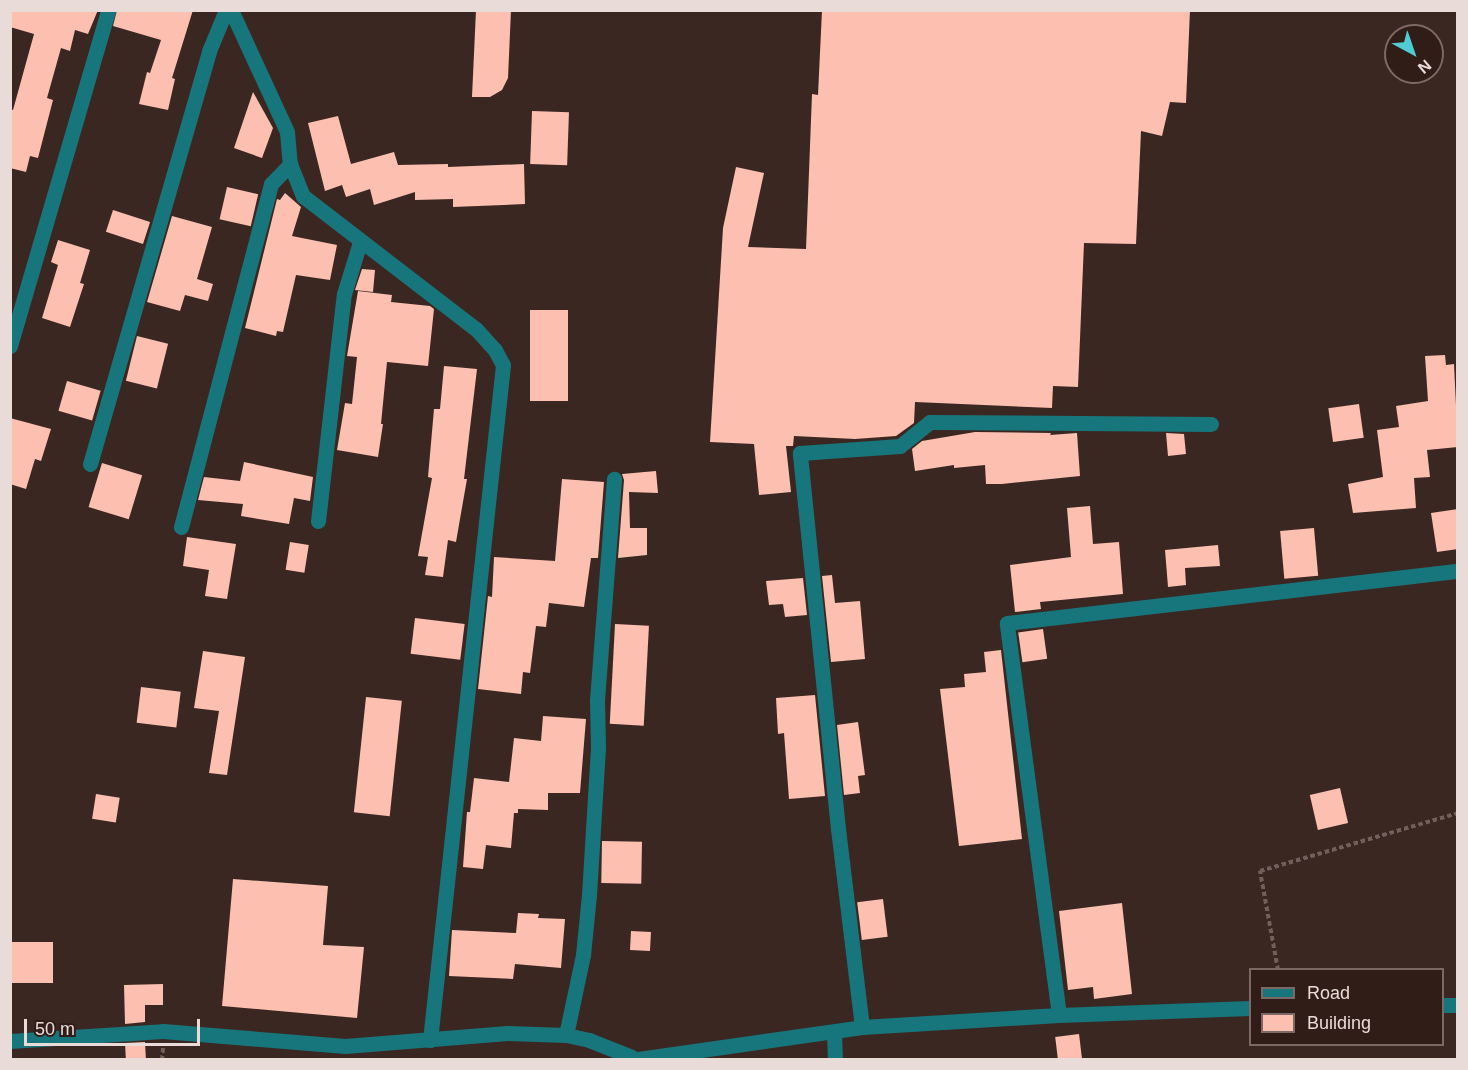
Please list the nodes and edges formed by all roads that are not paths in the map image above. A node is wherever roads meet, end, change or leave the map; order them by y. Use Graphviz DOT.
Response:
graph roads {
  1 [pos="108,10"];
  2 [pos="226,10"];
  3 [pos="231,10"];
  4 [pos="290,164"];
  5 [pos="360,242"];
  6 [pos="10,346"];
  7 [pos="1211,424"];
  8 [pos="90,464"];
  9 [pos="614,479"];
  10 [pos="318,521"];
  11 [pos="181,527"];
  12 [pos="1458,571"];
  13 [pos="1249,1008"];
  14 [pos="1059,1015"];
  15 [pos="862,1027"];
  16 [pos="834,1032"];
  17 [pos="566,1035"];
  18 [pos="430,1040"];
  19 [pos="10,1041"];
  20 [pos="631,1058"];
  21 [pos="835,1059"];
  1 -- 6 [label="street"];
  2 -- 8 [label="street"];
  3 -- 4 [label="street"];
  4 -- 5 [label="street"];
  4 -- 11 [label="street"];
  5 -- 10 [label="street"];
  5 -- 18 [label="street"];
  7 -- 15 [label="street"];
  9 -- 17 [label="street"];
  12 -- 14 [label="street"];
  13 -- 14 [label="street"];
  14 -- 15 [label="street"];
  15 -- 16 [label="street"];
  16 -- 20 [label="street"];
  16 -- 21 [label="street"];
  17 -- 18 [label="street"];
  17 -- 20 [label="street"];
  18 -- 19 [label="street"];
}
